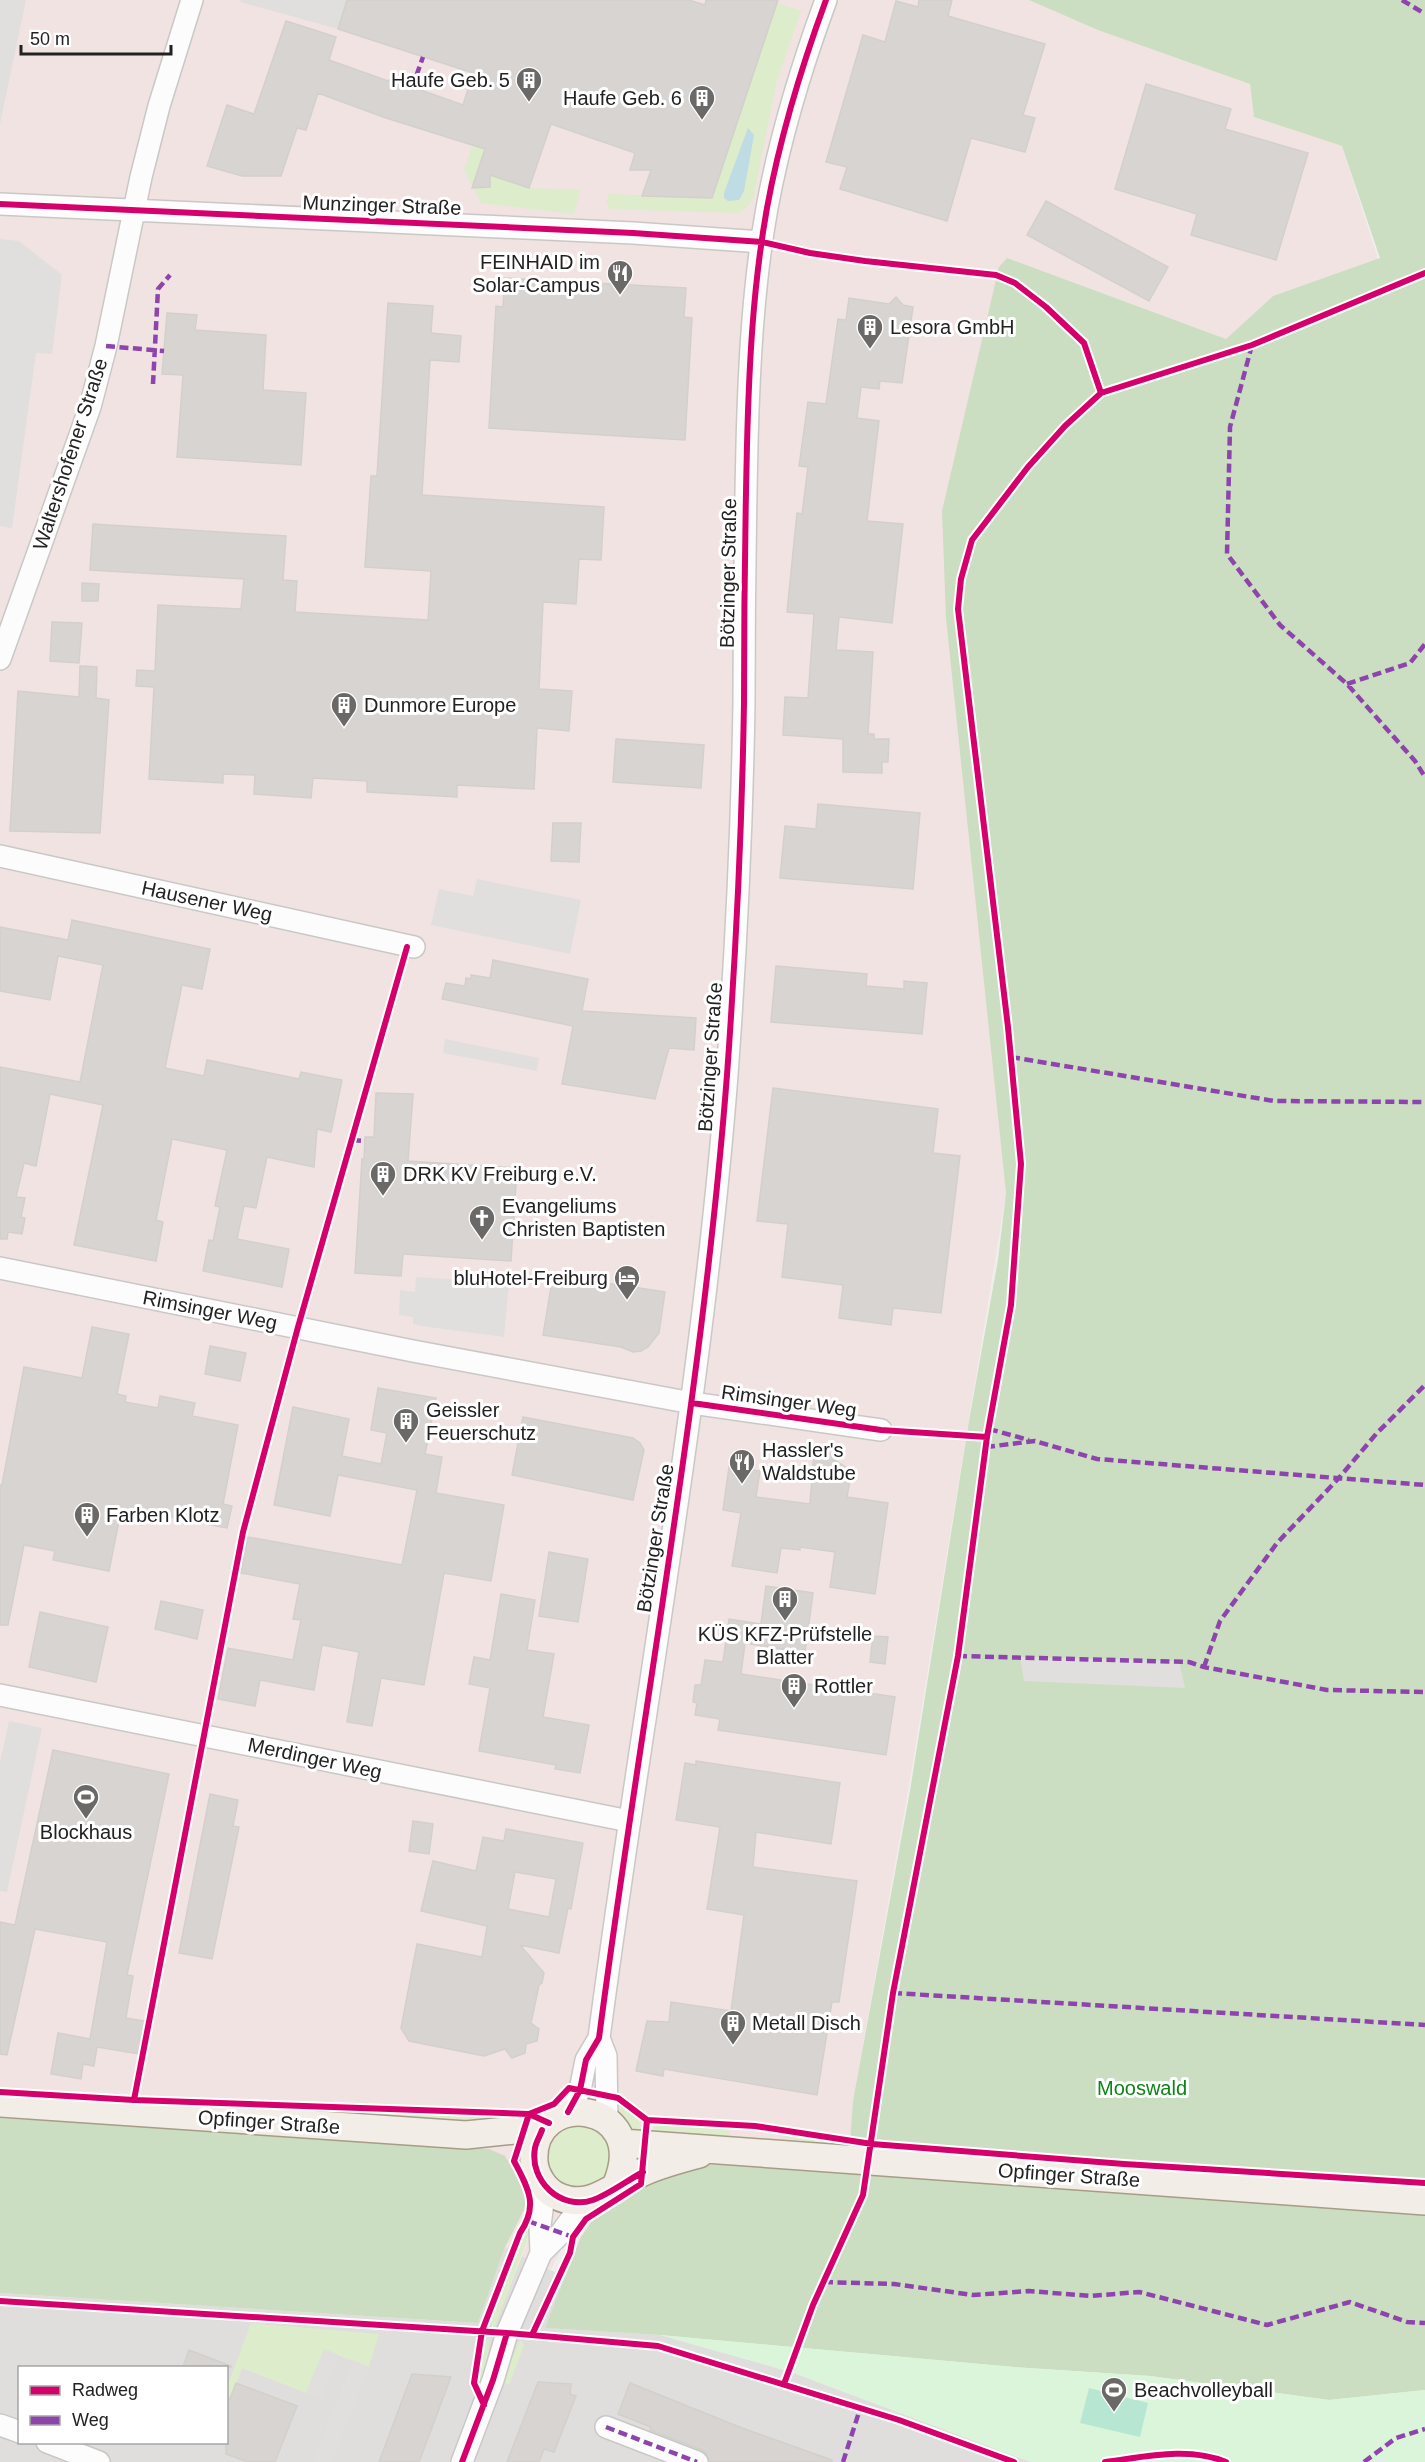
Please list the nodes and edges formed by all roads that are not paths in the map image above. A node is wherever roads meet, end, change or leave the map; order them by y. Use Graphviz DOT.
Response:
graph roads {
  1 [pos="192,0"];
  2 [pos="826,0"];
  3 [pos="0,204"];
  4 [pos="132,211"];
  5 [pos="762,242"];
  6 [pos="0,659"];
  7 [pos="0,856"];
  8 [pos="414,947"];
  9 [pos="0,1268"];
  10 [pos="692,1403"];
  11 [pos="881,1430"];
  12 [pos="0,1695"];
  13 [pos="629,1821"];
  14 [pos="599,2038"];
  15 [pos="0,2103"];
  16 [pos="568,2112"];
  17 [pos="607,2121"];
  18 [pos="542,2130"];
  19 [pos="466,2135"];
  20 [pos="622,2143"];
  21 [pos="712,2151"];
  22 [pos="539,2175"];
  23 [pos="616,2186"];
  24 [pos="593,2200"];
  25 [pos="1425,2200"];
  26 [pos="541,2253"];
  27 [pos="0,2425"];
  28 [pos="606,2427"];
  29 [pos="18,2431"];
  30 [pos="52,2444"];
  31 [pos="99,2462"];
  32 [pos="462,2462"];
  33 [pos="697,2462"];
  1 -- 4 [label="street, Waltershofener Straße"];
  2 -- 5 [label="street, Bötzinger Straße"];
  3 -- 4 [label="street, Munzinger Straße"];
  4 -- 5 [label="street, Munzinger Straße"];
  4 -- 6 [label="street, Waltershofener Straße"];
  5 -- 10 [label="street, Bötzinger Straße"];
  7 -- 8 [label="street, Hausener Weg"];
  9 -- 10 [label="street, Rimsinger Weg"];
  10 -- 11 [label="street, Rimsinger Weg"];
  10 -- 13 [label="street, Bötzinger Straße"];
  12 -- 13 [label="street, Merdinger Weg"];
  13 -- 14 [label="street, Bötzinger Straße"];
  14 -- 16 [label="street, Bötzinger Straße"];
  14 -- 17 [label="street, Bötzinger Straße"];
  15 -- 19 [label="main road, Opfinger Straße"];
  16 -- 17 [label="main road"];
  16 -- 18 [label="main road"];
  17 -- 20 [label="main road"];
  18 -- 19 [label="main road, Opfinger Straße"];
  18 -- 22 [label="main road"];
  19 -- 22 [label="main road, Opfinger Straße"];
  20 -- 21 [label="main road, Opfinger Straße"];
  20 -- 23 [label="main road"];
  21 -- 23 [label="main road, Opfinger Straße"];
  21 -- 25 [label="main road, Opfinger Straße"];
  22 -- 24 [label="main road, Opfinger Straße"];
  22 -- 26 [label="street"];
  23 -- 24 [label="main road, Opfinger Straße"];
  24 -- 26 [label="street"];
  26 -- 32 [label="street"];
  27 -- 29 [label="street"];
  28 -- 33 [label="street"];
  30 -- 31 [label="street"];
}
